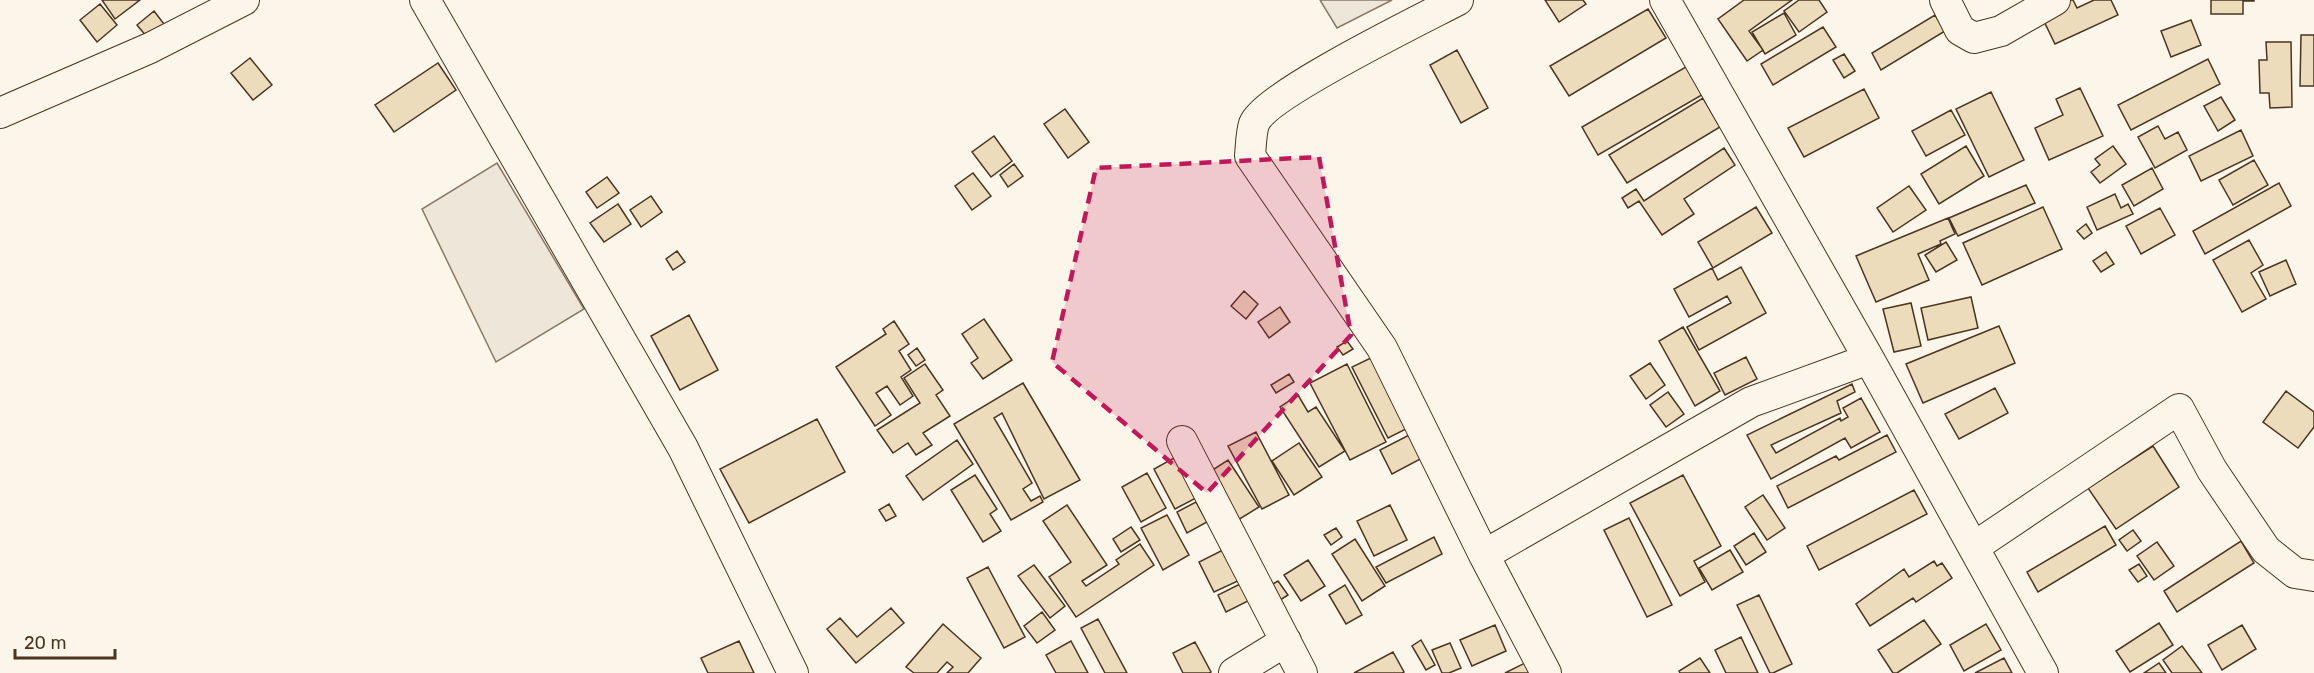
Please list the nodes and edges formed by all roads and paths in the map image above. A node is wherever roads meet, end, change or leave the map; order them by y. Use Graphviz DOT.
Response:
graph roads {
  1 [pos="244,0"];
  2 [pos="424,0"];
  3 [pos="1458,0"];
  4 [pos="1665,0"];
  5 [pos="1945,0"];
  6 [pos="2055,0"];
  7 [pos="0,113"];
  8 [pos="1869,358"];
  9 [pos="1182,441"];
  10 [pos="1974,547"];
  11 [pos="1484,555"];
  12 [pos="2314,576"];
  13 [pos="1286,641"];
  14 [pos="793,673"];
  15 [pos="1234,673"];
  16 [pos="1302,673"];
  17 [pos="1546,673"];
  18 [pos="2043,673"];
  1 -- 7 [label="street"];
  2 -- 14 [label="street"];
  3 -- 11 [label="street"];
  4 -- 8 [label="street"];
  5 -- 6 [label="street"];
  8 -- 10 [label="street"];
  8 -- 11 [label="street"];
  9 -- 13 [label="street"];
  10 -- 12 [label="street"];
  10 -- 18 [label="street"];
  11 -- 17 [label="street"];
  13 -- 15 [label="street"];
  13 -- 16 [label="street"];
}
